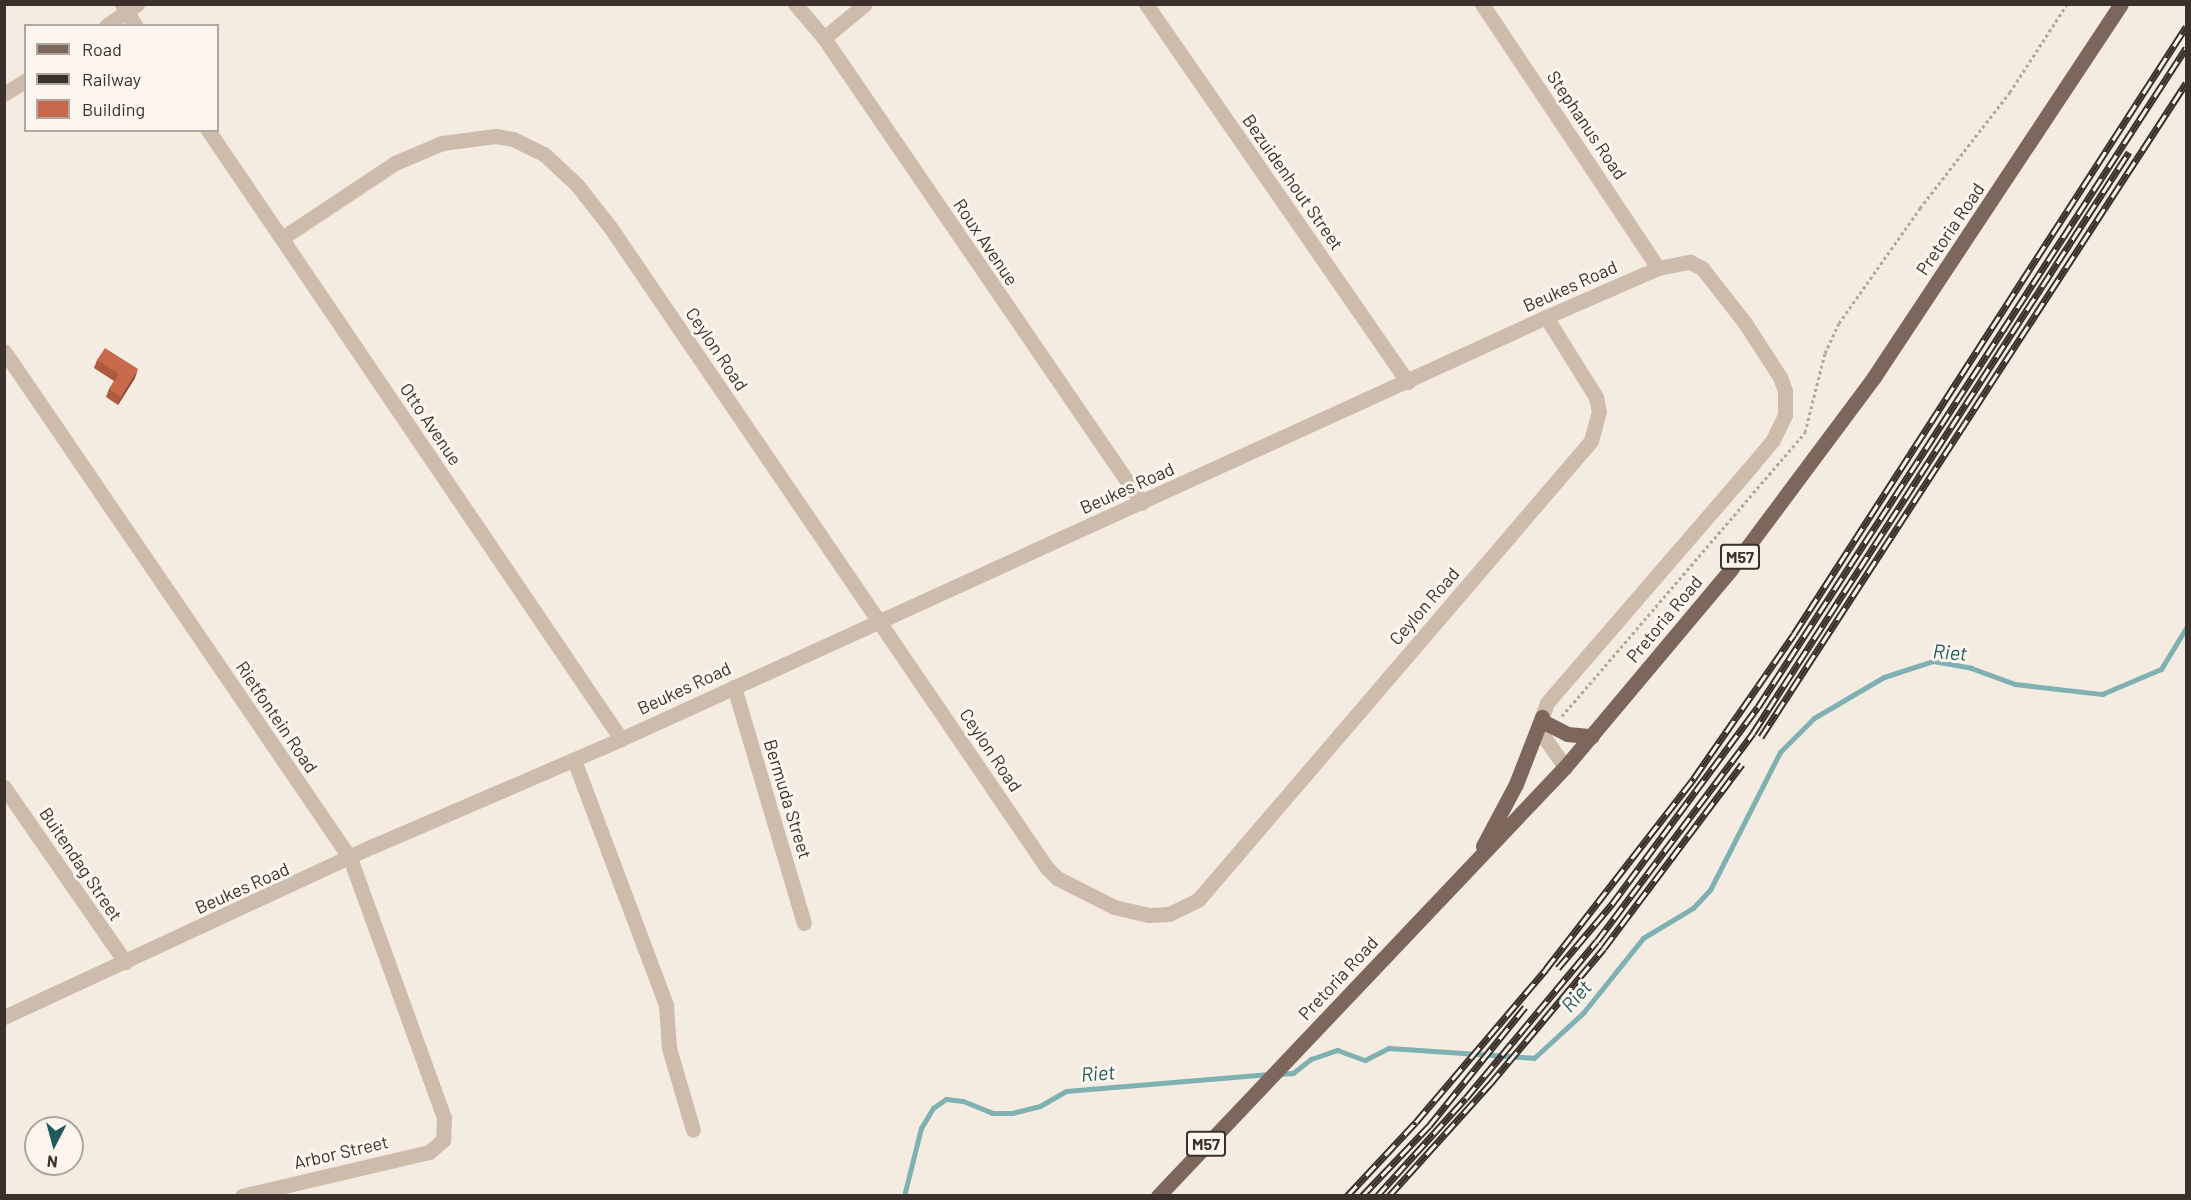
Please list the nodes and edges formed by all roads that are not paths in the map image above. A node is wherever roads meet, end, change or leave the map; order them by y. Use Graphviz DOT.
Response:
graph roads {
  1 [pos="795,4"];
  2 [pos="865,4"];
  3 [pos="1146,4"];
  4 [pos="1482,4"];
  5 [pos="2121,4"];
  6 [pos="128,7"];
  7 [pos="108,24"];
  8 [pos="135,24"];
  9 [pos="824,38"];
  10 [pos="24,81"];
  11 [pos="4,94"];
  12 [pos="209,132"];
  13 [pos="282,238"];
  14 [pos="1658,268"];
  15 [pos="1546,317"];
  16 [pos="4,351"];
  17 [pos="1408,382"];
  18 [pos="1142,503"];
  19 [pos="880,622"];
  20 [pos="734,687"];
  21 [pos="1546,722"];
  22 [pos="1592,736"];
  23 [pos="621,739"];
  24 [pos="574,759"];
  25 [pos="1565,767"];
  26 [pos="4,787"];
  27 [pos="350,858"];
  28 [pos="1476,860"];
  29 [pos="804,923"];
  30 [pos="124,963"];
  31 [pos="4,1017"];
  32 [pos="693,1130"];
  33 [pos="443,1140"];
  34 [pos="242,1196"];
  35 [pos="1158,1196"];
  1 -- 9 [label="street, Roux Avenue"];
  2 -- 9 [label="street"];
  3 -- 17 [label="street, Bezuidenhout Street"];
  4 -- 14 [label="street, Stephanus Road"];
  5 -- 22 [label="main road, Pretoria Road / M57"];
  6 -- 7 [label="street"];
  6 -- 8 [label="street"];
  9 -- 18 [label="street, Roux Avenue"];
  10 -- 11 [label="street"];
  12 -- 13 [label="street, Otto Avenue"];
  13 -- 19 [label="street, Ceylon Road"];
  13 -- 23 [label="street, Otto Avenue"];
  14 -- 15 [label="street, Beukes Road"];
  14 -- 21 [label="street, Beukes Road"];
  15 -- 17 [label="street, Beukes Road"];
  15 -- 19 [label="street, Ceylon Road"];
  16 -- 27 [label="street, Rietfontein Road"];
  17 -- 18 [label="street, Beukes Road"];
  18 -- 19 [label="street, Beukes Road"];
  19 -- 20 [label="street, Beukes Road"];
  20 -- 23 [label="street, Beukes Road"];
  20 -- 29 [label="street, Bermuda Street"];
  21 -- 22 [label="main road"];
  21 -- 25 [label="street"];
  21 -- 28 [label="main road"];
  22 -- 25 [label="main road, Pretoria Road / M57"];
  23 -- 24 [label="street, Beukes Road"];
  24 -- 27 [label="street, Beukes Road"];
  24 -- 32 [label="street"];
  25 -- 28 [label="main road, Pretoria Road / M57"];
  26 -- 30 [label="street, Buitendag Street"];
  27 -- 30 [label="street, Beukes Road"];
  27 -- 33 [label="street, Rietfontein Road"];
  28 -- 35 [label="main road, Pretoria Road / M57"];
  30 -- 31 [label="street, Beukes Road"];
  33 -- 34 [label="street, Arbor Street"];
}
